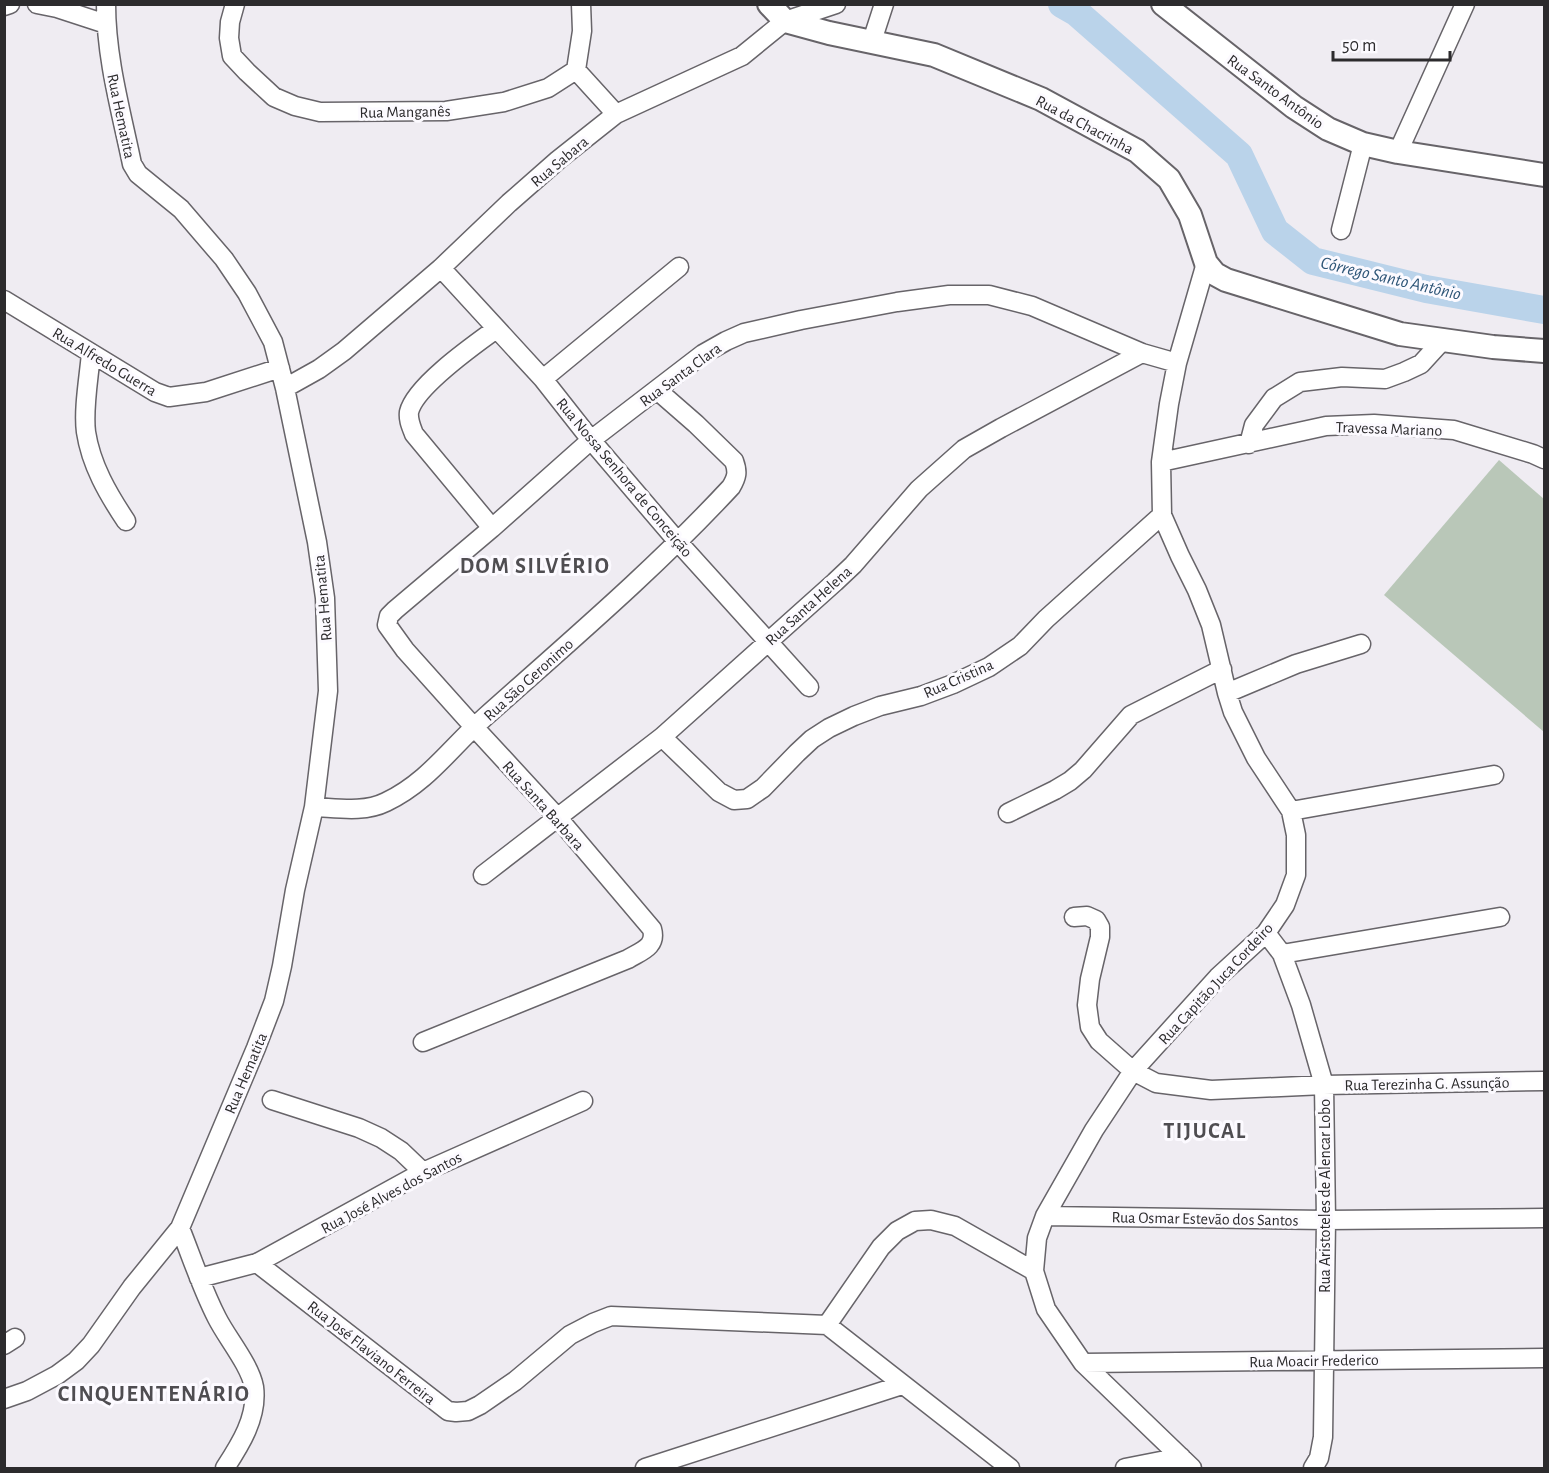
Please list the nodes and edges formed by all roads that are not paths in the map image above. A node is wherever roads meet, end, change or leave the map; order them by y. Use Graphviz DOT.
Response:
graph roads {
  1 [pos="10,4"];
  2 [pos="36,4"];
  3 [pos="105,4"];
  4 [pos="235,4"];
  5 [pos="581,4"];
  6 [pos="769,4"];
  7 [pos="836,4"];
  8 [pos="884,4"];
  9 [pos="1163,4"];
  10 [pos="1465,4"];
  11 [pos="4,6"];
  12 [pos="785,21"];
  13 [pos="106,24"];
  14 [pos="872,41"];
  15 [pos="576,70"];
  16 [pos="616,114"];
  17 [pos="1363,144"];
  18 [pos="1398,152"];
  19 [pos="1545,175"];
  20 [pos="1341,230"];
  21 [pos="1206,263"];
  22 [pos="679,267"];
  23 [pos="441,268"];
  24 [pos="4,300"];
  25 [pos="496,329"];
  26 [pos="1443,340"];
  27 [pos="1545,351"];
  28 [pos="91,353"];
  29 [pos="1142,353"];
  30 [pos="1177,363"];
  31 [pos="280,368"];
  32 [pos="543,379"];
  33 [pos="285,388"];
  34 [pos="657,390"];
  35 [pos="591,440"];
  36 [pos="1249,444"];
  37 [pos="1545,459"];
  38 [pos="1161,462"];
  39 [pos="1162,515"];
  40 [pos="126,520"];
  41 [pos="492,528"];
  42 [pos="678,542"];
  43 [pos="768,641"];
  44 [pos="1361,644"];
  45 [pos="405,650"];
  46 [pos="1222,669"];
  47 [pos="809,687"];
  48 [pos="1227,693"];
  49 [pos="474,727"];
  50 [pos="662,737"];
  51 [pos="1494,775"];
  52 [pos="314,807"];
  53 [pos="1291,812"];
  54 [pos="1008,813"];
  55 [pos="558,818"];
  56 [pos="483,874"];
  57 [pos="1074,917"];
  58 [pos="1500,917"];
  59 [pos="1266,933"];
  60 [pos="1282,954"];
  61 [pos="423,1042"];
  62 [pos="1133,1071"];
  63 [pos="1545,1081"];
  64 [pos="1324,1085"];
  65 [pos="272,1100"];
  66 [pos="583,1101"];
  67 [pos="423,1172"];
  68 [pos="1045,1216"];
  69 [pos="1545,1218"];
  70 [pos="1326,1220"];
  71 [pos="180,1228"];
  72 [pos="257,1263"];
  73 [pos="1034,1271"];
  74 [pos="199,1278"];
  75 [pos="826,1325"];
  76 [pos="1545,1358"];
  77 [pos="1323,1360"];
  78 [pos="1083,1363"];
  79 [pos="902,1385"];
  80 [pos="4,1399"];
  81 [pos="1186,1463"];
  82 [pos="679,1464"];
  83 [pos="225,1468"];
  84 [pos="645,1468"];
  85 [pos="1010,1468"];
  86 [pos="1125,1468"];
  87 [pos="1313,1468"];
  1 -- 11 [label="street"];
  2 -- 13 [label="street"];
  3 -- 13 [label="street, Rua Hematita"];
  4 -- 15 [label="street, Rua Manganês"];
  5 -- 15 [label="street"];
  6 -- 12 [label="main road"];
  7 -- 12 [label="street"];
  8 -- 14 [label="street"];
  9 -- 17 [label="main road, Rua Santo Antônio"];
  10 -- 18 [label="street"];
  12 -- 14 [label="main road"];
  12 -- 16 [label="street, Rua Sabara"];
  13 -- 31 [label="street, Rua Hematita"];
  14 -- 21 [label="main road, Rua da Chacrinha"];
  15 -- 16 [label="street"];
  16 -- 23 [label="street, Rua Sabara"];
  17 -- 18 [label="main road, Rua Santo Antônio"];
  17 -- 20 [label="street"];
  18 -- 19 [label="main road, Rua Santo Antônio"];
  21 -- 26 [label="main road"];
  21 -- 30 [label="street, Rua Capitão Juca Cordeiro"];
  22 -- 32 [label="street"];
  23 -- 25 [label="street, Rua Nossa Senhora de Conceição"];
  23 -- 33 [label="street, Rua Sabara"];
  24 -- 28 [label="street, Rua Alfredo Guerra"];
  25 -- 32 [label="street, Rua Nossa Senhora de Conceição"];
  25 -- 41 [label="street"];
  26 -- 27 [label="main road"];
  26 -- 36 [label="street"];
  28 -- 31 [label="street, Rua Alfredo Guerra"];
  28 -- 40 [label="street"];
  29 -- 30 [label="street, Rua Santa Clara"];
  29 -- 34 [label="street, Rua Santa Clara"];
  29 -- 43 [label="street, Rua Santa Helena"];
  30 -- 38 [label="street, Rua Capitão Juca Cordeiro"];
  31 -- 33 [label="street, Rua Hematita"];
  32 -- 35 [label="street, Rua Nossa Senhora de Conceição"];
  33 -- 52 [label="street, Rua Hematita"];
  34 -- 35 [label="street, Rua Santa Clara"];
  34 -- 42 [label="street, Rua São Geronimo"];
  35 -- 41 [label="street, Rua Santa Clara"];
  35 -- 42 [label="street, Rua Nossa Senhora de Conceição"];
  36 -- 37 [label="street, Travessa Mariano"];
  36 -- 38 [label="street, Travessa Mariano"];
  38 -- 39 [label="street, Rua Capitão Juca Cordeiro"];
  39 -- 46 [label="street, Rua Capitão Juca Cordeiro"];
  39 -- 50 [label="street, Rua Cristina"];
  41 -- 45 [label="street, Rua Santa Clara"];
  42 -- 43 [label="street, Rua Nossa Senhora de Conceição"];
  42 -- 49 [label="street, Rua São Geronimo"];
  43 -- 47 [label="street, Rua Nossa Senhora de Conceição"];
  43 -- 50 [label="street, Rua Santa Helena"];
  44 -- 48 [label="street"];
  45 -- 49 [label="street, Rua Santa Barbara"];
  46 -- 48 [label="street, Rua Capitão Juca Cordeiro"];
  46 -- 54 [label="street"];
  48 -- 53 [label="street, Rua Capitão Juca Cordeiro"];
  49 -- 52 [label="street, Rua São Geronimo"];
  49 -- 55 [label="street, Rua Santa Barbara"];
  50 -- 55 [label="street, Rua Santa Helena"];
  51 -- 53 [label="street"];
  52 -- 71 [label="street, Rua Hematita"];
  53 -- 59 [label="street, Rua Capitão Juca Cordeiro"];
  55 -- 56 [label="street, Rua Santa Helena"];
  55 -- 61 [label="street, Rua Santa Barbara"];
  57 -- 62 [label="street, Rua Terezinha G. Assunção"];
  58 -- 60 [label="street"];
  59 -- 60 [label="street, Rua Aristoteles de Alencar Lobo"];
  59 -- 62 [label="street, Rua Capitão Juca Cordeiro"];
  60 -- 64 [label="street, Rua Aristoteles de Alencar Lobo"];
  62 -- 64 [label="street, Rua Terezinha G. Assunção"];
  62 -- 68 [label="street, Rua Capitão Juca Cordeiro"];
  63 -- 64 [label="street, Rua Terezinha G. Assunção"];
  64 -- 70 [label="street, Rua Aristoteles de Alencar Lobo"];
  65 -- 67 [label="street"];
  66 -- 67 [label="street, Rua José Alves dos Santos"];
  67 -- 72 [label="street, Rua José Alves dos Santos"];
  68 -- 70 [label="street, Rua Osmar Estevão dos Santos"];
  68 -- 73 [label="street, Rua Capitão Juca Cordeiro"];
  69 -- 70 [label="street, Rua Osmar Estevão dos Santos"];
  70 -- 77 [label="street, Rua Aristoteles de Alencar Lobo"];
  71 -- 74 [label="street"];
  71 -- 80 [label="street, Rua Hematita"];
  72 -- 74 [label="street, Rua José Alves dos Santos"];
  72 -- 75 [label="street, Rua José Flaviano Ferreira"];
  73 -- 75 [label="street"];
  73 -- 78 [label="street, Rua Capitão Juca Cordeiro"];
  74 -- 83 [label="street"];
  75 -- 79 [label="street"];
  76 -- 77 [label="street, Rua Moacir Frederico"];
  77 -- 78 [label="street, Rua Moacir Frederico"];
  77 -- 87 [label="street, Rua Aristoteles de Alencar Lobo"];
  78 -- 81 [label="street, Rua Capitão Juca Cordeiro"];
  79 -- 82 [label="street"];
  79 -- 85 [label="street"];
  81 -- 86 [label="street"];
  82 -- 84 [label="street"];
}
